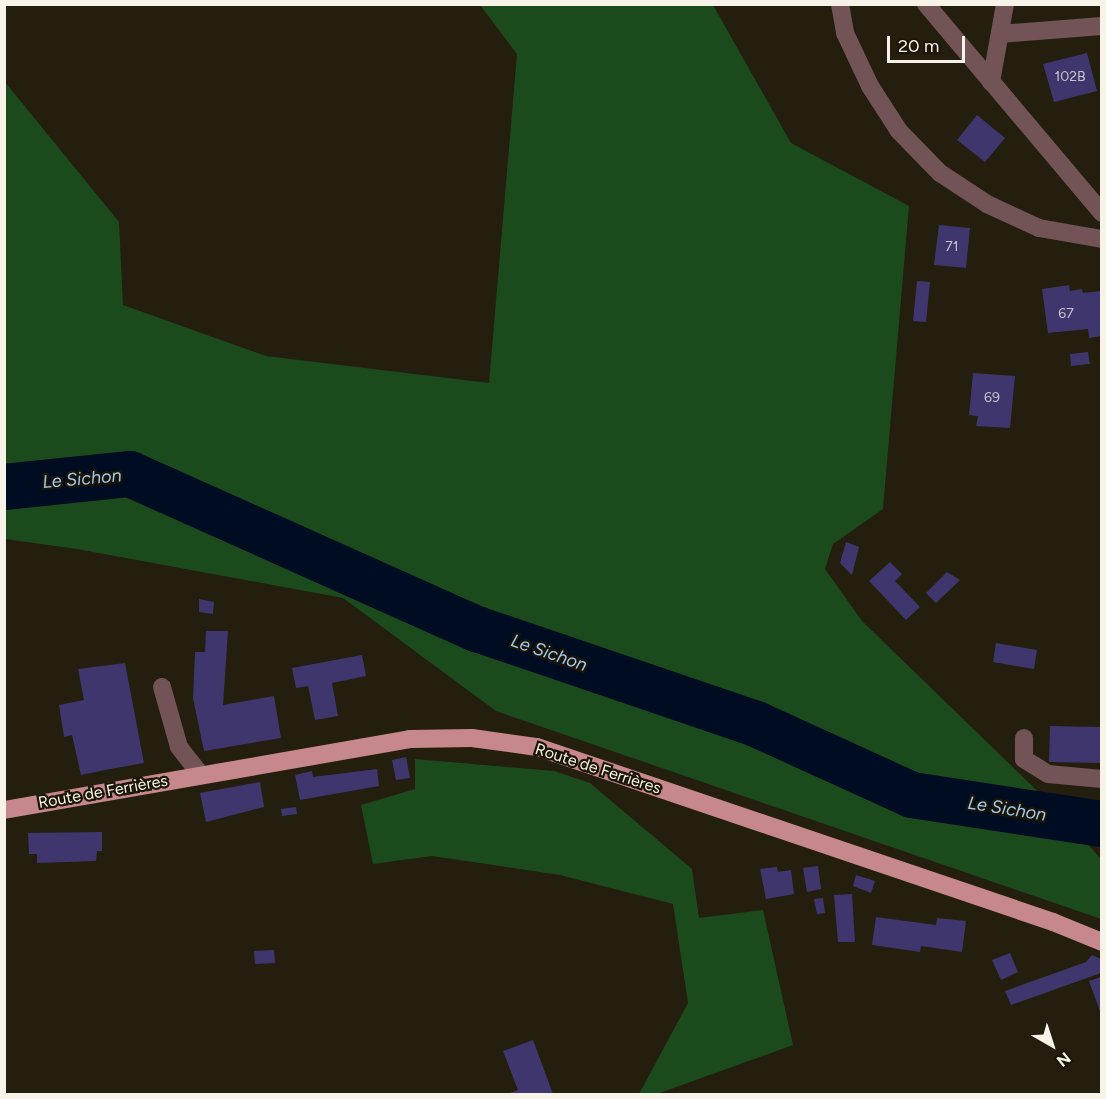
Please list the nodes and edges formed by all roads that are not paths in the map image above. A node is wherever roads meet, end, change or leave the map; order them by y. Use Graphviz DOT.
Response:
graph roads {
  1 [pos="840,4"];
  2 [pos="926,4"];
  3 [pos="1005,4"];
  4 [pos="1101,26"];
  5 [pos="1000,34"];
  6 [pos="991,82"];
  7 [pos="1101,213"];
  8 [pos="1101,238"];
  9 [pos="162,687"];
  10 [pos="1024,738"];
  11 [pos="200,774"];
  12 [pos="1101,779"];
  13 [pos="4,810"];
  14 [pos="1101,942"];
  1 -- 8 [label="street"];
  2 -- 6 [label="street"];
  3 -- 5 [label="street"];
  4 -- 5 [label="street"];
  5 -- 6 [label="street"];
  6 -- 7 [label="street"];
  9 -- 11 [label="street"];
  10 -- 12 [label="street"];
  11 -- 13 [label="main road, Route de Ferrières"];
  11 -- 14 [label="main road, Route de Ferrières"];
}
